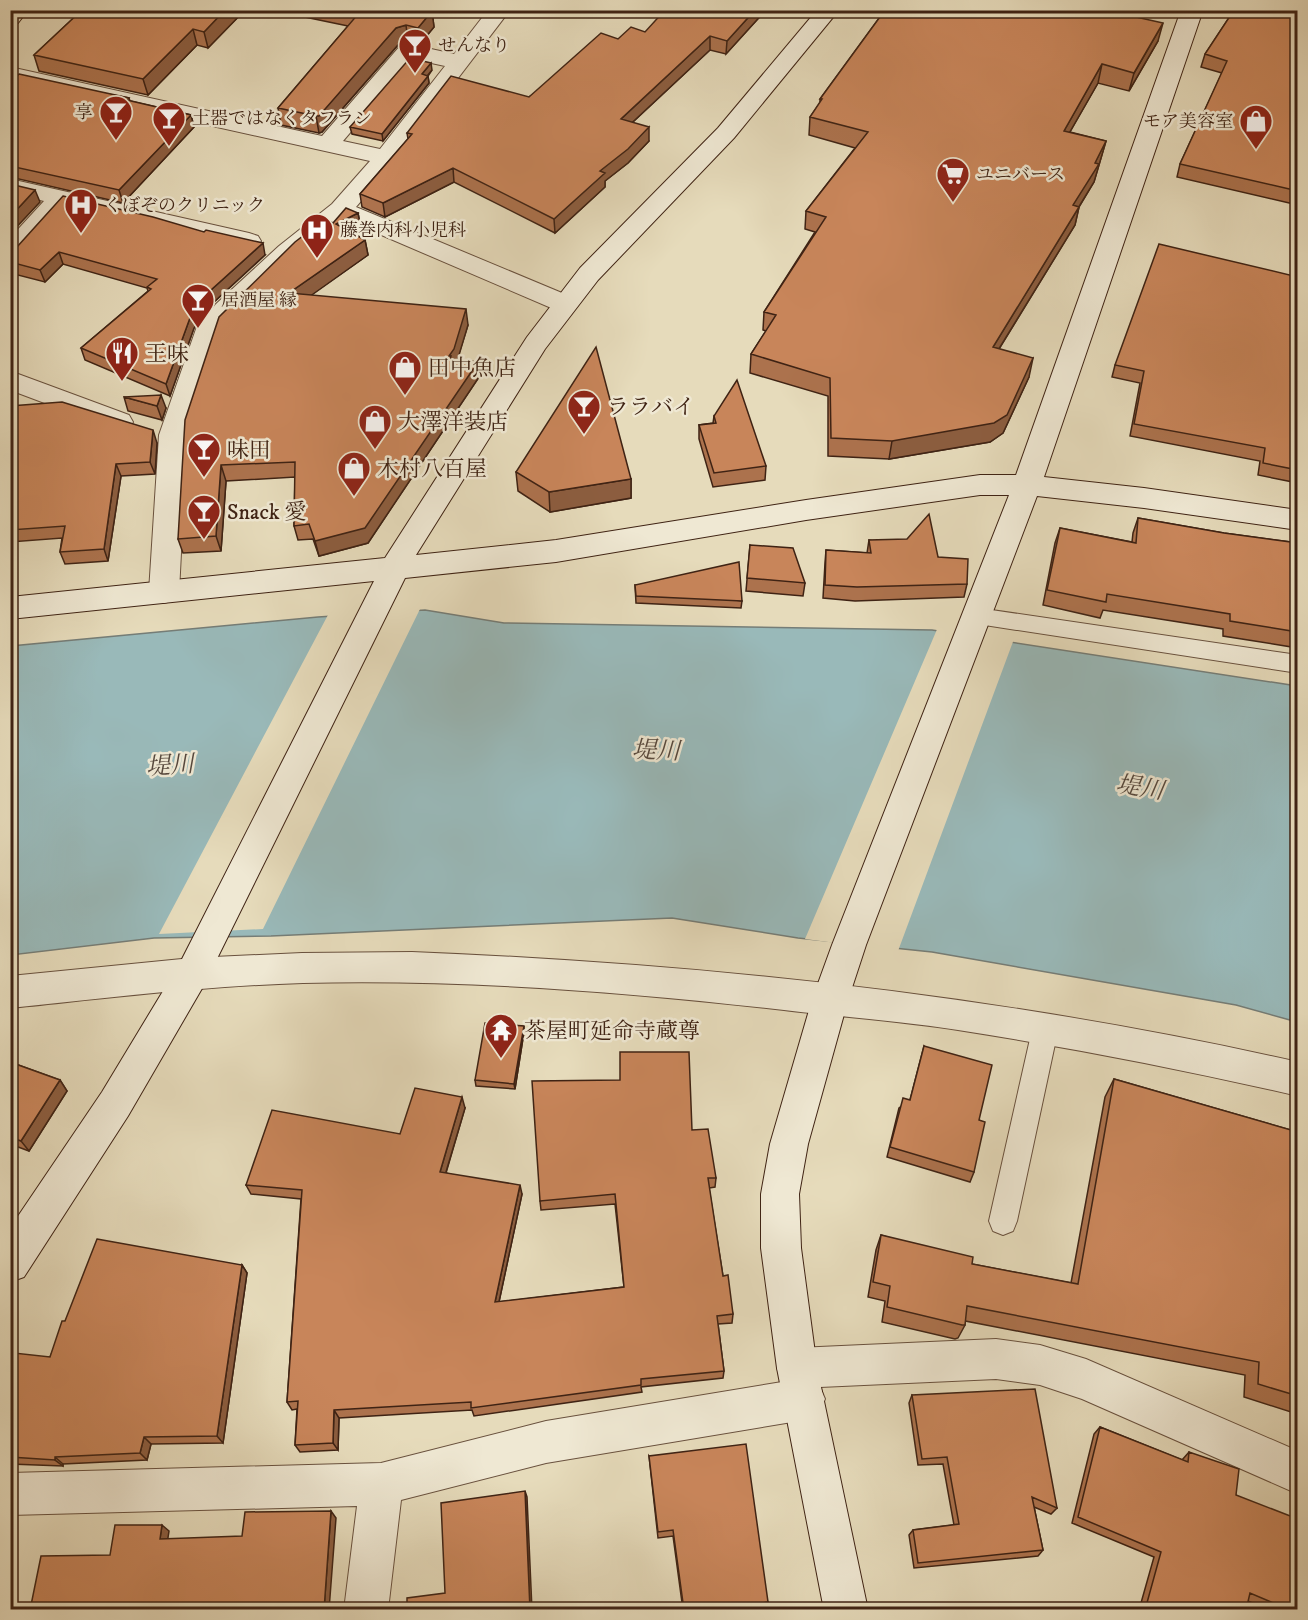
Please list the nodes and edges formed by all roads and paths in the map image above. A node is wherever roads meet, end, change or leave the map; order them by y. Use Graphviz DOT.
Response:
graph roads {
  1 [pos="18,10"];
  2 [pos="500,10"];
  3 [pos="829,10"];
  4 [pos="1192,10"];
  5 [pos="10,18"];
  6 [pos="459,62"];
  7 [pos="10,74"];
  8 [pos="328,144"];
  9 [pos="386,157"];
  10 [pos="10,186"];
  11 [pos="61,197"];
  12 [pos="342,209"];
  13 [pos="288,250"];
  14 [pos="10,254"];
  15 [pos="565,304"];
  16 [pos="10,380"];
  17 [pos="156,432"];
  18 [pos="1027,486"];
  19 [pos="1298,520"];
  20 [pos="394,569"];
  21 [pos="164,592"];
  22 [pos="10,608"];
  23 [pos="976,621"];
  24 [pos="1298,664"];
  25 [pos="192,974"];
  26 [pos="10,992"];
  27 [pos="830,1000"];
  28 [pos="1045,1030"];
  29 [pos="1298,1079"];
  30 [pos="1003,1221"];
  31 [pos="10,1263"];
  32 [pos="800,1383"];
  33 [pos="1298,1473"];
  34 [pos="381,1484"];
  35 [pos="10,1494"];
  36 [pos="366,1610"];
  37 [pos="846,1610"];
  1 -- 5 [label="highway"];
  2 -- 6 [label="street"];
  3 -- 15 [label="street"];
  4 -- 18 [label="street"];
  6 -- 8 [label="street"];
  6 -- 9 [label="street"];
  7 -- 8 [label="street"];
  8 -- 9 [label="street"];
  9 -- 12 [label="street"];
  10 -- 11 [label="street"];
  11 -- 13 [label="street"];
  11 -- 14 [label="street"];
  12 -- 13 [label="street"];
  12 -- 15 [label="street"];
  13 -- 17 [label="street"];
  15 -- 20 [label="street"];
  16 -- 17 [label="street"];
  17 -- 21 [label="street"];
  18 -- 19 [label="street"];
  18 -- 20 [label="street"];
  18 -- 23 [label="street"];
  20 -- 21 [label="street"];
  20 -- 25 [label="street"];
  21 -- 22 [label="street"];
  23 -- 24 [label="lane"];
  23 -- 27 [label="street"];
  25 -- 26 [label="street"];
  25 -- 27 [label="street"];
  25 -- 31 [label="street"];
  27 -- 28 [label="street"];
  27 -- 32 [label="street"];
  28 -- 29 [label="street"];
  28 -- 30 [label="lane"];
  32 -- 33 [label="street"];
  32 -- 34 [label="street"];
  32 -- 37 [label="street"];
  34 -- 35 [label="street"];
  34 -- 36 [label="street"];
}
